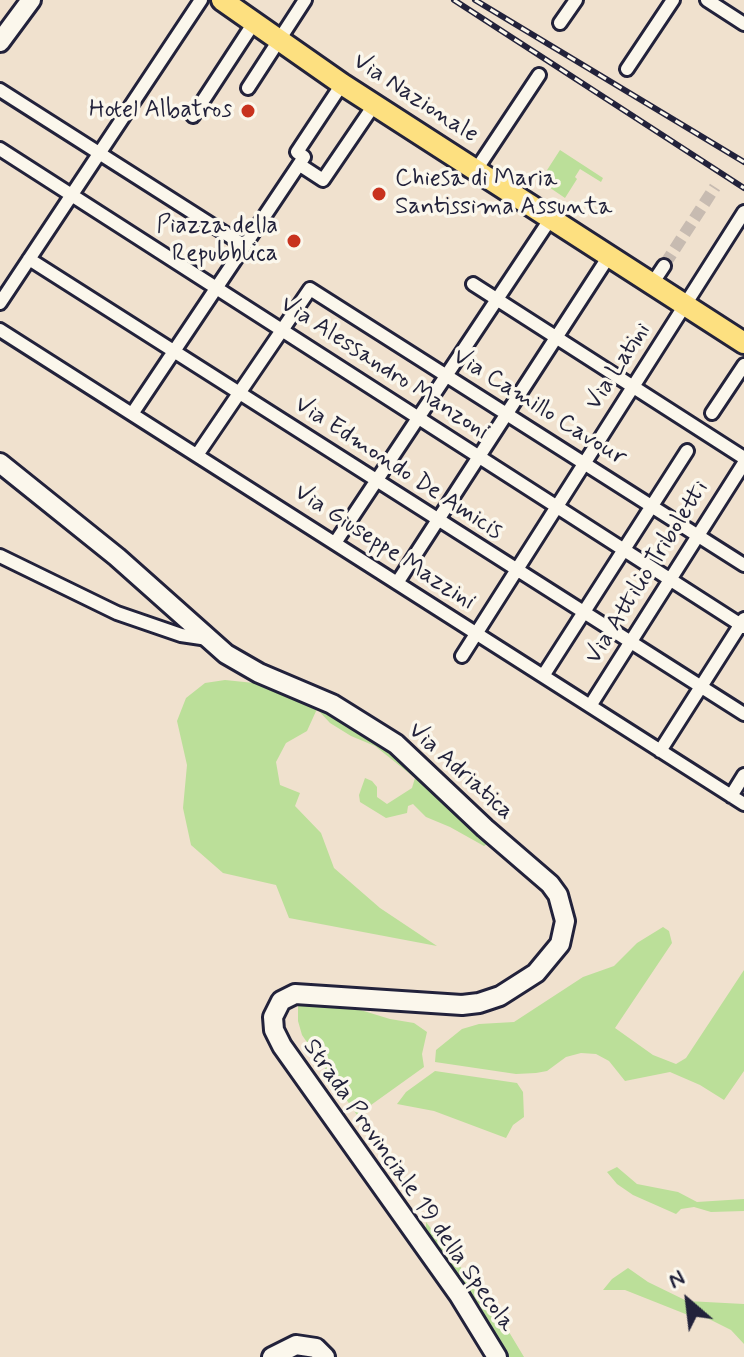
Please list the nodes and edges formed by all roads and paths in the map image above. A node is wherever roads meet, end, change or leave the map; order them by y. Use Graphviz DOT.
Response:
graph roads {
  1 [pos="201,0"];
  2 [pos="222,0"];
  3 [pos="305,0"];
  4 [pos="576,0"];
  5 [pos="673,0"];
  6 [pos="707,0"];
  7 [pos="27,1"];
  8 [pos="255,21"];
  9 [pos="560,23"];
  10 [pos="744,24"];
  11 [pos="280,39"];
  12 [pos="0,42"];
  13 [pos="627,69"];
  14 [pos="539,75"];
  15 [pos="342,84"];
  16 [pos="248,88"];
  17 [pos="0,90"];
  18 [pos="374,105"];
  19 [pos="193,116"];
  20 [pos="0,149"];
  21 [pos="99,155"];
  22 [pos="302,161"];
  23 [pos="476,170"];
  24 [pos="72,195"];
  25 [pos="744,212"];
  26 [pos="551,218"];
  27 [pos="245,246"];
  28 [pos="609,256"];
  29 [pos="29,259"];
  30 [pos="664,266"];
  31 [pos="473,284"];
  32 [pos="652,284"];
  33 [pos="216,288"];
  34 [pos="497,299"];
  35 [pos="0,303"];
  36 [pos="685,305"];
  37 [pos="0,330"];
  38 [pos="282,330"];
  39 [pos="556,337"];
  40 [pos="744,343"];
  41 [pos="174,352"];
  42 [pos="744,365"];
  43 [pos="446,376"];
  44 [pos="633,387"];
  45 [pos="239,394"];
  46 [pos="712,413"];
  47 [pos="132,414"];
  48 [pos="506,414"];
  49 [pos="418,418"];
  50 [pos="687,451"];
  51 [pos="197,455"];
  52 [pos="479,456"];
  53 [pos="744,461"];
  54 [pos="0,463"];
  55 [pos="584,463"];
  56 [pos="376,481"];
  57 [pos="557,507"];
  58 [pos="652,507"];
  59 [pos="438,520"];
  60 [pos="698,536"];
  61 [pos="335,543"];
  62 [pos="624,550"];
  63 [pos="0,556"];
  64 [pos="744,565"];
  65 [pos="516,570"];
  66 [pos="671,579"];
  67 [pos="397,583"];
  68 [pos="583,613"];
  69 [pos="743,624"];
  70 [pos="476,633"];
  71 [pos="208,639"];
  72 [pos="630,643"];
  73 [pos="462,656"];
  74 [pos="543,676"];
  75 [pos="701,687"];
  76 [pos="590,706"];
  77 [pos="744,714"];
  78 [pos="660,751"];
  79 [pos="744,775"];
  80 [pos="731,796"];
  81 [pos="744,804"];
  82 [pos="280,1042"];
  83 [pos="272,1357"];
  84 [pos="325,1357"];
  85 [pos="497,1357"];
  1 -- 21 [label="street"];
  2 -- 8 [label="main road, Via Nazionale"];
  3 -- 11 [label="street"];
  4 -- 9 [label="street"];
  5 -- 13 [label="street"];
  6 -- 10 [label="street"];
  7 -- 12 [label="main road"];
  8 -- 11 [label="main road, Via Nazionale"];
  8 -- 19 [label="street"];
  11 -- 15 [label="main road, Via Nazionale"];
  11 -- 16 [label="street"];
  14 -- 23 [label="street"];
  15 -- 18 [label="main road, Via Nazionale"];
  15 -- 22 [label="street"];
  17 -- 21 [label="street"];
  18 -- 22 [label="street"];
  18 -- 23 [label="main road, Via Nazionale"];
  20 -- 24 [label="street, Via Alessandro Manzoni"];
  21 -- 24 [label="street"];
  21 -- 27 [label="street"];
  22 -- 27 [label="street"];
  23 -- 26 [label="main road, Via Nazionale"];
  24 -- 29 [label="street"];
  24 -- 33 [label="street, Via Alessandro Manzoni"];
  25 -- 36 [label="street, Via Latini"];
  26 -- 28 [label="main road, Via Nazionale"];
  26 -- 34 [label="street"];
  27 -- 33 [label="street"];
  28 -- 32 [label="main road, Via Nazionale"];
  28 -- 39 [label="street"];
  29 -- 35 [label="street"];
  29 -- 41 [label="street, Via Edmondo De Amicis"];
  30 -- 32 [label="street"];
  31 -- 34 [label="street"];
  32 -- 36 [label="main road, Via Nazionale"];
  33 -- 38 [label="street, Via Alessandro Manzoni"];
  33 -- 41 [label="street"];
  34 -- 39 [label="street"];
  34 -- 43 [label="street"];
  36 -- 40 [label="main road, Via Nazionale"];
  36 -- 44 [label="street, Via Latini"];
  37 -- 47 [label="street, Via Giuseppe Mazzini"];
  38 -- 43 [label="street, Via Camillo Cavour"];
  38 -- 45 [label="street"];
  38 -- 49 [label="street, Via Alessandro Manzoni"];
  39 -- 44 [label="street"];
  39 -- 48 [label="street"];
  41 -- 45 [label="street, Via Edmondo De Amicis"];
  41 -- 47 [label="street"];
  42 -- 46 [label="street"];
  43 -- 48 [label="street, Via Camillo Cavour"];
  43 -- 49 [label="street"];
  44 -- 53 [label="street"];
  44 -- 55 [label="street, Via Latini"];
  45 -- 51 [label="street"];
  45 -- 56 [label="street, Via Edmondo De Amicis"];
  47 -- 51 [label="street, Via Giuseppe Mazzini"];
  48 -- 52 [label="street"];
  48 -- 55 [label="street, Via Camillo Cavour"];
  49 -- 52 [label="street, Via Alessandro Manzoni"];
  49 -- 56 [label="street"];
  50 -- 58 [label="street"];
  51 -- 61 [label="street, Via Giuseppe Mazzini"];
  52 -- 57 [label="street, Via Alessandro Manzoni"];
  52 -- 59 [label="street"];
  53 -- 60 [label="street, Via Attilio Triboletti"];
  54 -- 71 [label="main road, Via Adriatica"];
  55 -- 57 [label="street, Via Latini"];
  55 -- 58 [label="street, Via Camillo Cavour"];
  56 -- 59 [label="street, Via Edmondo De Amicis"];
  56 -- 61 [label="street"];
  57 -- 62 [label="street, Via Alessandro Manzoni"];
  57 -- 65 [label="street, Via Latini"];
  58 -- 60 [label="street, Via Camillo Cavour"];
  58 -- 62 [label="street"];
  59 -- 65 [label="street, Via Edmondo De Amicis"];
  59 -- 67 [label="street"];
  60 -- 64 [label="street, Via Camillo Cavour"];
  60 -- 66 [label="street, Via Attilio Triboletti"];
  61 -- 67 [label="street, Via Giuseppe Mazzini"];
  62 -- 66 [label="street, Via Alessandro Manzoni"];
  62 -- 68 [label="street"];
  63 -- 71 [label="street"];
  65 -- 68 [label="street, Via Edmondo De Amicis"];
  65 -- 70 [label="street, Via Latini"];
  66 -- 69 [label="street, Via Alessandro Manzoni"];
  66 -- 72 [label="street, Via Attilio Triboletti"];
  67 -- 70 [label="street, Via Giuseppe Mazzini"];
  68 -- 72 [label="street, Via Edmondo De Amicis"];
  68 -- 74 [label="street"];
  69 -- 75 [label="street"];
  70 -- 73 [label="street, Via Latini"];
  70 -- 74 [label="street, Via Giuseppe Mazzini"];
  71 -- 82 [label="main road, Via Adriatica"];
  72 -- 75 [label="street, Via Edmondo De Amicis"];
  72 -- 76 [label="street, Via Attilio Triboletti"];
  74 -- 76 [label="street, Via Giuseppe Mazzini"];
  75 -- 77 [label="street, Via Edmondo De Amicis"];
  75 -- 78 [label="street"];
  76 -- 78 [label="street, Via Giuseppe Mazzini"];
  78 -- 80 [label="street, Via Giuseppe Mazzini"];
  79 -- 80 [label="street"];
  80 -- 81 [label="street, Via Giuseppe Mazzini"];
  82 -- 85 [label="main road, Strada Provinciale 19 della Specola"];
  83 -- 84 [label="main road"];
}
